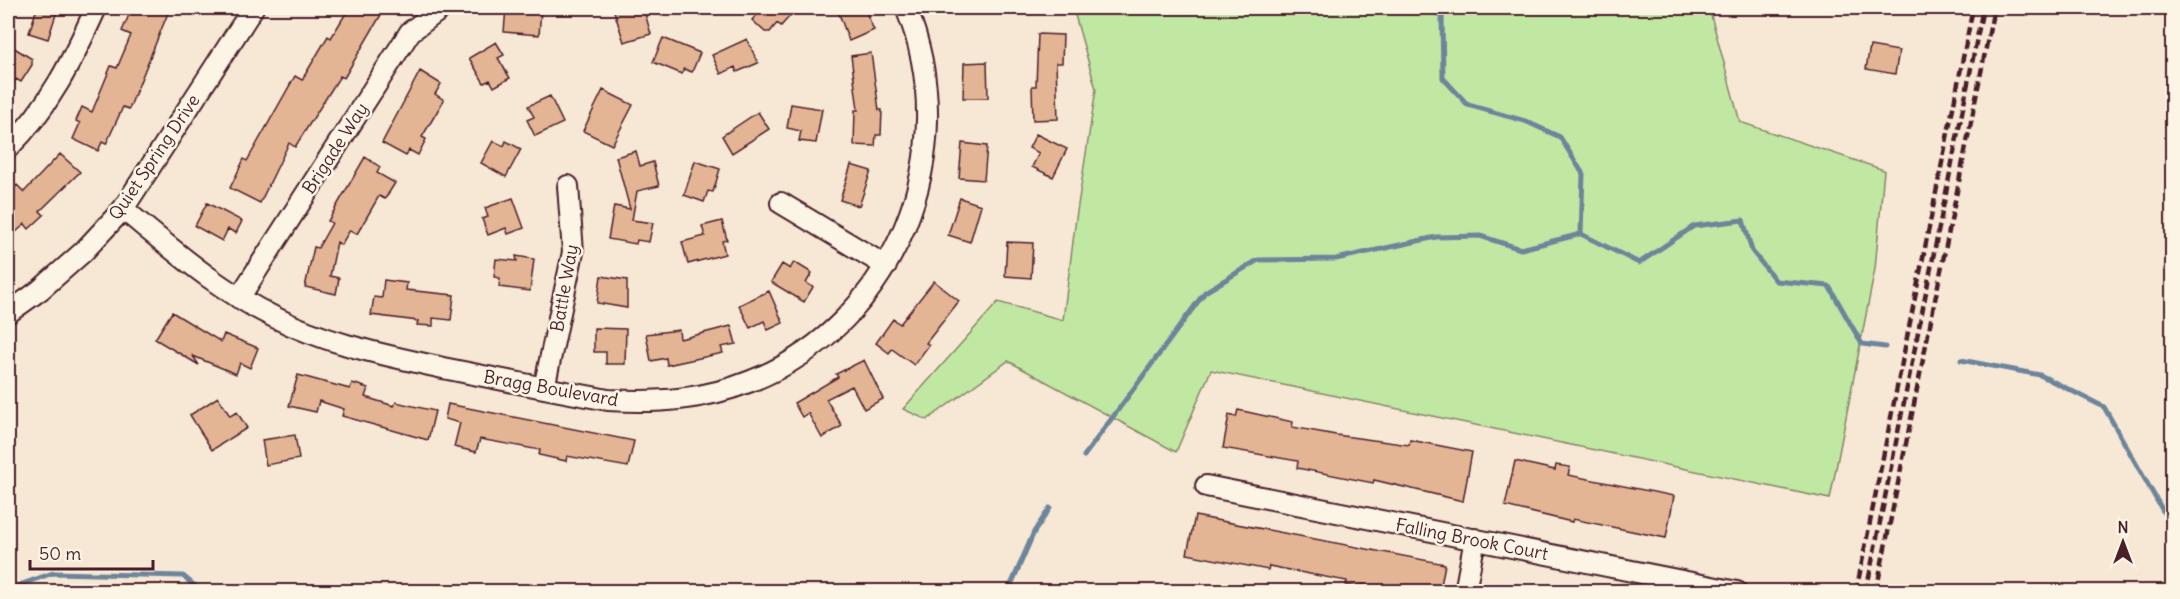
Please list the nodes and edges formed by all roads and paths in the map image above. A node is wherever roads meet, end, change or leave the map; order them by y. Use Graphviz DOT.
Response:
graph roads {
  1 [pos="96,8"];
  2 [pos="253,8"];
  3 [pos="442,8"];
  4 [pos="906,8"];
  5 [pos="8,148"];
  6 [pos="568,186"];
  7 [pos="781,203"];
  8 [pos="123,209"];
  9 [pos="886,266"];
  10 [pos="239,298"];
  11 [pos="8,313"];
  12 [pos="544,388"];
  13 [pos="1206,486"];
  14 [pos="1476,539"];
  15 [pos="1667,585"];
  16 [pos="1465,591"];
  17 [pos="1737,591"];
  1 -- 5 [label="street"];
  2 -- 8 [label="street, Quiet Spring Drive"];
  3 -- 10 [label="street, Brigade Way"];
  4 -- 9 [label="street, Bragg Boulevard"];
  6 -- 12 [label="street, Battle Way"];
  7 -- 9 [label="street"];
  8 -- 10 [label="street, Bragg Boulevard"];
  8 -- 11 [label="street, Quiet Spring Drive"];
  9 -- 12 [label="street, Bragg Boulevard"];
  10 -- 12 [label="street, Bragg Boulevard"];
  13 -- 14 [label="street, Falling Brook Court"];
  14 -- 15 [label="street, Falling Brook Court"];
  14 -- 16 [label="street"];
  15 -- 17 [label="street, Falling Brook Court"];
}
